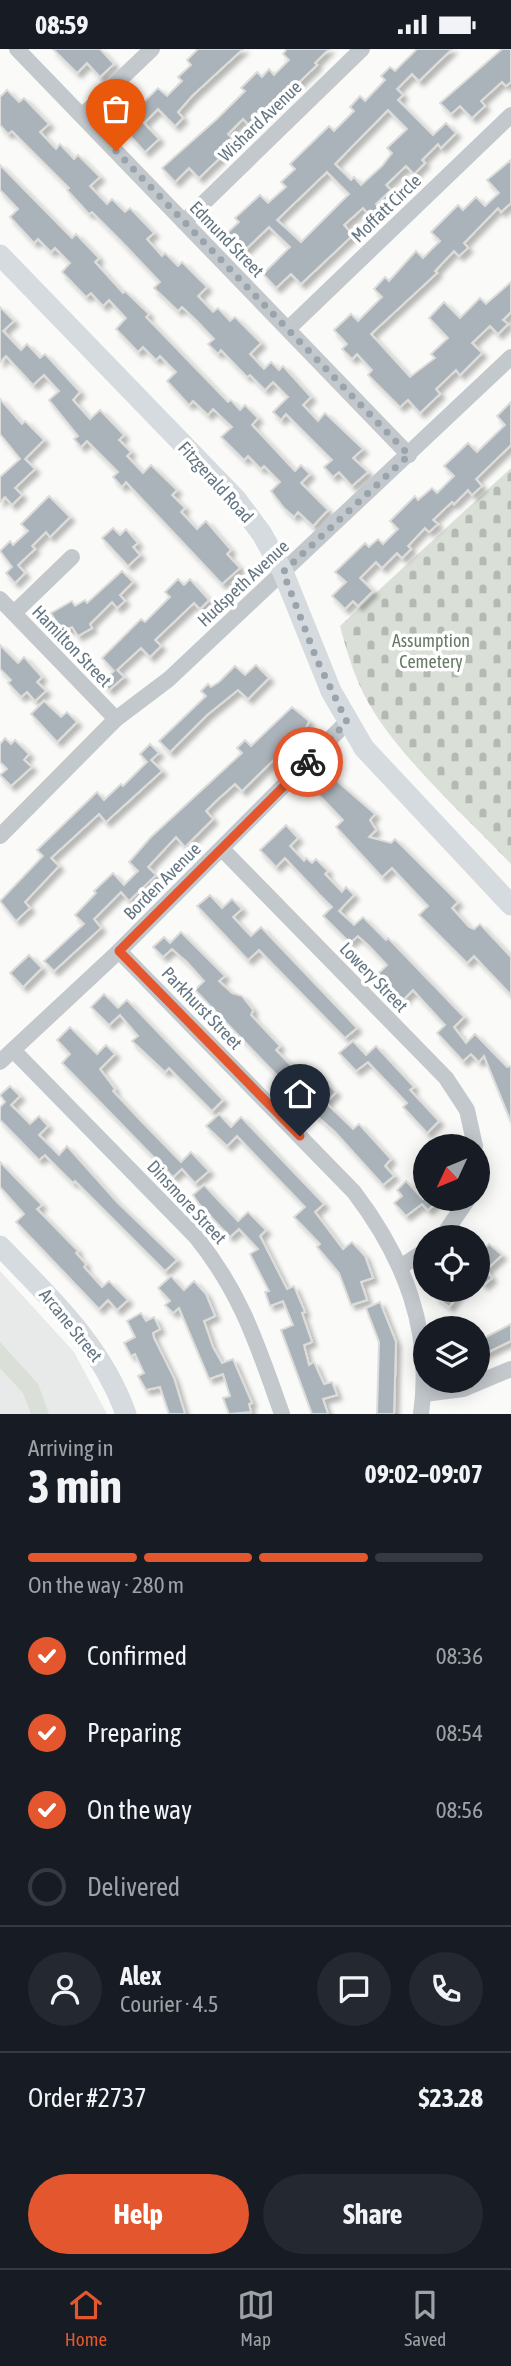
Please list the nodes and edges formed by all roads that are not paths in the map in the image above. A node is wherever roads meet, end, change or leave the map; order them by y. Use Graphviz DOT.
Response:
graph roads {
  1 [pos="17,49"];
  2 [pos="152,49"];
  3 [pos="362,49"];
  4 [pos="511,115"];
  5 [pos="82,116"];
  6 [pos="184,222"];
  7 [pos="0,255"];
  8 [pos="288,329"];
  9 [pos="511,357"];
  10 [pos="409,455"];
  11 [pos="72,557"];
  12 [pos="283,572"];
  13 [pos="0,599"];
  14 [pos="14,613"];
  15 [pos="116,719"];
  16 [pos="347,722"];
  17 [pos="4,825"];
  18 [pos="222,849"];
  19 [pos="511,905"];
  20 [pos="119,951"];
  21 [pos="13,1050"];
  22 [pos="0,1062"];
  23 [pos="472,1134"];
  24 [pos="0,1246"];
  25 [pos="413,1259"];
  26 [pos="402,1266"];
  27 [pos="511,1369"];
  28 [pos="424,1394"];
  29 [pos="126,1414"];
  30 [pos="282,1414"];
  31 [pos="421,1414"];
  1 -- 5 [label="street, Edmund Street"];
  2 -- 5 [label="street"];
  3 -- 6 [label="street, Wishard Avenue"];
  4 -- 8 [label="street, Moffatt Circle"];
  5 -- 6 [label="street, Edmund Street"];
  6 -- 8 [label="street, Edmund Street"];
  7 -- 12 [label="main road, Fitzgerald Road"];
  8 -- 10 [label="street, Edmund Street"];
  9 -- 10 [label="street, Hudspeth Avenue"];
  10 -- 12 [label="street, Hudspeth Avenue"];
  11 -- 14 [label="street"];
  12 -- 15 [label="street, Hudspeth Avenue"];
  12 -- 16 [label="main road, Fitzgerald Road"];
  13 -- 14 [label="street, Hamilton Street"];
  14 -- 15 [label="street, Hamilton Street"];
  15 -- 17 [label="street, Hudspeth Avenue"];
  16 -- 18 [label="street, Borden Avenue"];
  16 -- 19 [label="main road, Fitzgerald Road"];
  18 -- 20 [label="street, Borden Avenue"];
  18 -- 23 [label="street, Lowery Street"];
  20 -- 21 [label="street, Borden Avenue"];
  20 -- 26 [label="street, Parkhurst Street"];
  21 -- 22 [label="street, Borden Avenue"];
  21 -- 30 [label="street, Dinsmore Street"];
  24 -- 29 [label="main road, Arcane Street"];
  25 -- 26 [label="street"];
  26 -- 28 [label="street, Parkhurst Street"];
  27 -- 28 [label="street"];
  28 -- 31 [label="street, Parkhurst Street"];
}
